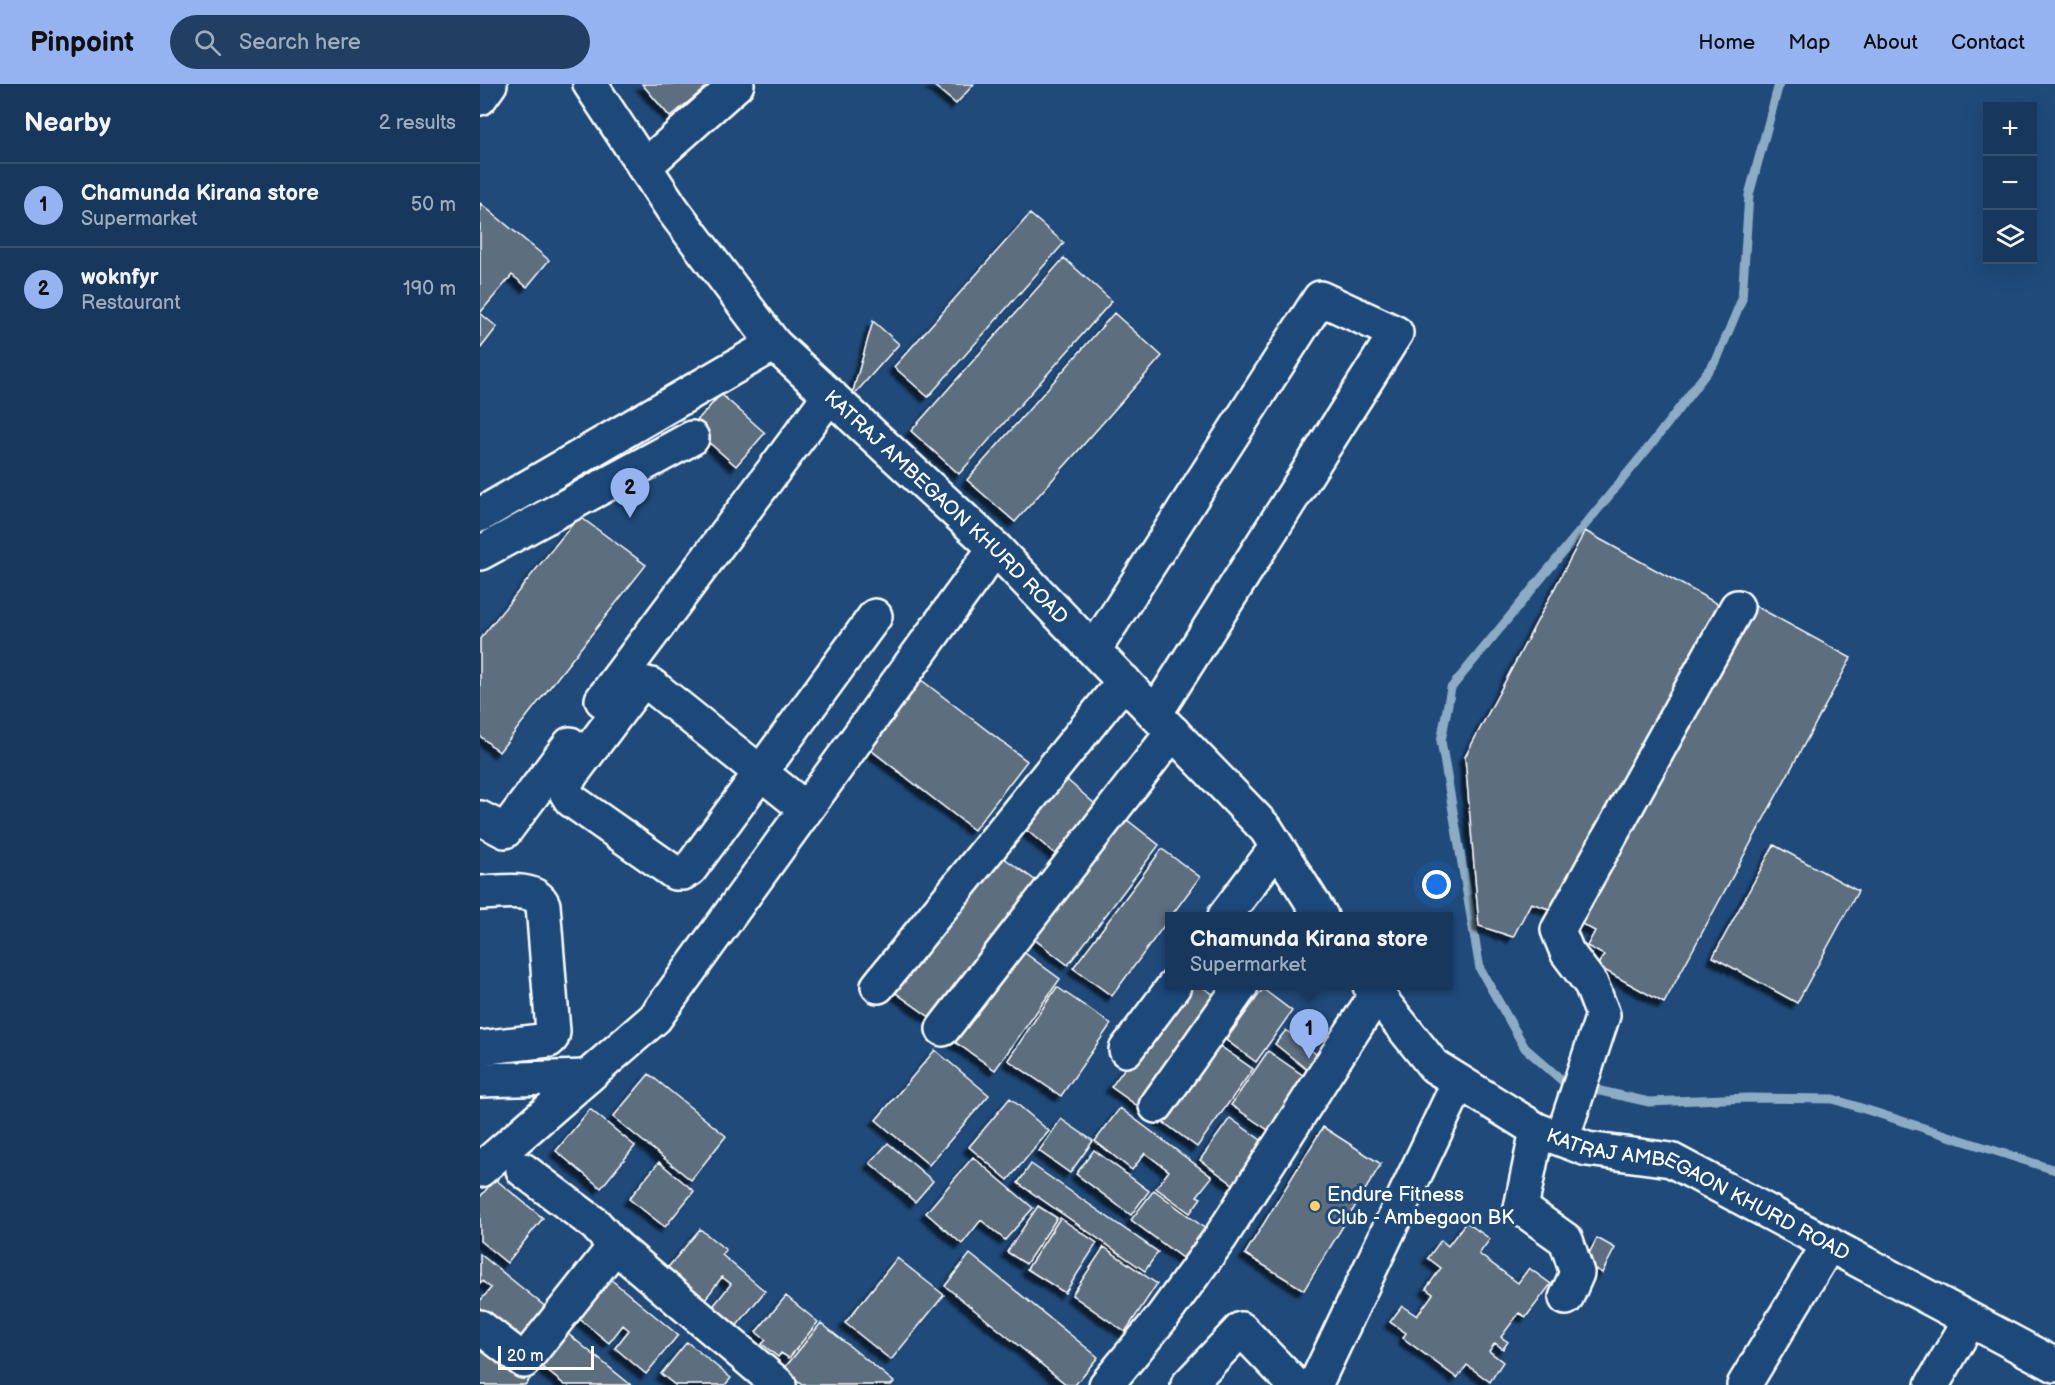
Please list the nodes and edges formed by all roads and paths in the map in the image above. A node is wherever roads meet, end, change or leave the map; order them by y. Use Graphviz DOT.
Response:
graph roads {
  1 [pos="490,84"];
  2 [pos="590,84"];
  3 [pos="737,84"];
  4 [pos="480,98"];
  5 [pos="644,167"];
  6 [pos="774,344"];
  7 [pos="830,396"];
  8 [pos="692,438"];
  9 [pos="480,515"];
  10 [pos="995,548"];
  11 [pos="480,553"];
  12 [pos="1737,607"];
  13 [pos="875,616"];
  14 [pos="1094,650"];
  15 [pos="1124,681"];
  16 [pos="1164,723"];
  17 [pos="760,772"];
  18 [pos="806,809"];
  19 [pos="480,818"];
  20 [pos="1277,847"];
  21 [pos="480,893"];
  22 [pos="1306,909"];
  23 [pos="1228,912"];
  24 [pos="878,986"];
  25 [pos="1171,990"];
  26 [pos="1238,990"];
  27 [pos="1372,990"];
  28 [pos="1374,990"];
  29 [pos="943,1029"];
  30 [pos="480,1048"];
  31 [pos="1126,1050"];
  32 [pos="587,1077"];
  33 [pos="480,1080"];
  34 [pos="1459,1082"];
  35 [pos="1156,1106"];
  36 [pos="1550,1135"];
  37 [pos="480,1170"];
  38 [pos="523,1170"];
  39 [pos="1828,1244"];
  40 [pos="615,1246"];
  41 [pos="1566,1298"];
  42 [pos="1970,1320"];
  43 [pos="480,1327"];
  44 [pos="2055,1365"];
  45 [pos="778,1385"];
  46 [pos="1106,1385"];
  47 [pos="1188,1385"];
  48 [pos="1295,1385"];
  49 [pos="1315,1385"];
  50 [pos="1744,1385"];
  51 [pos="1932,1385"];
  1 -- 4 [label="street"];
  2 -- 5 [label="street, KATRAJ AMBEGAON KHURD ROAD"];
  3 -- 5 [label="street"];
  5 -- 6 [label="street, KATRAJ AMBEGAON KHURD ROAD"];
  6 -- 7 [label="street, KATRAJ AMBEGAON KHURD ROAD"];
  6 -- 9 [label="street"];
  7 -- 10 [label="street, KATRAJ AMBEGAON KHURD ROAD"];
  7 -- 19 [label="street"];
  8 -- 11 [label="street"];
  10 -- 14 [label="street, KATRAJ AMBEGAON KHURD ROAD"];
  10 -- 18 [label="street"];
  12 -- 36 [label="street"];
  13 -- 17 [label="street"];
  14 -- 15 [label="street, KATRAJ AMBEGAON KHURD ROAD"];
  14 -- 16 [label="street"];
  15 -- 16 [label="street, KATRAJ AMBEGAON KHURD ROAD"];
  15 -- 24 [label="street"];
  16 -- 20 [label="street, KATRAJ AMBEGAON KHURD ROAD"];
  16 -- 29 [label="street"];
  17 -- 17 [label="street"];
  17 -- 18 [label="street"];
  18 -- 32 [label="street"];
  20 -- 22 [label="street, KATRAJ AMBEGAON KHURD ROAD"];
  20 -- 23 [label="street"];
  21 -- 30 [label="street"];
  25 -- 31 [label="street"];
  26 -- 35 [label="street"];
  27 -- 46 [label="street"];
  28 -- 34 [label="street, KATRAJ AMBEGAON KHURD ROAD"];
  32 -- 33 [label="street"];
  32 -- 37 [label="street"];
  34 -- 36 [label="street, KATRAJ AMBEGAON KHURD ROAD"];
  34 -- 49 [label="street"];
  36 -- 39 [label="street, KATRAJ AMBEGAON KHURD ROAD"];
  36 -- 41 [label="street"];
  38 -- 40 [label="street"];
  39 -- 42 [label="street, KATRAJ AMBEGAON KHURD ROAD"];
  39 -- 50 [label="street"];
  40 -- 43 [label="street"];
  40 -- 45 [label="street"];
  42 -- 44 [label="street, KATRAJ AMBEGAON KHURD ROAD"];
  42 -- 51 [label="street"];
  47 -- 48 [label="street"];
}
